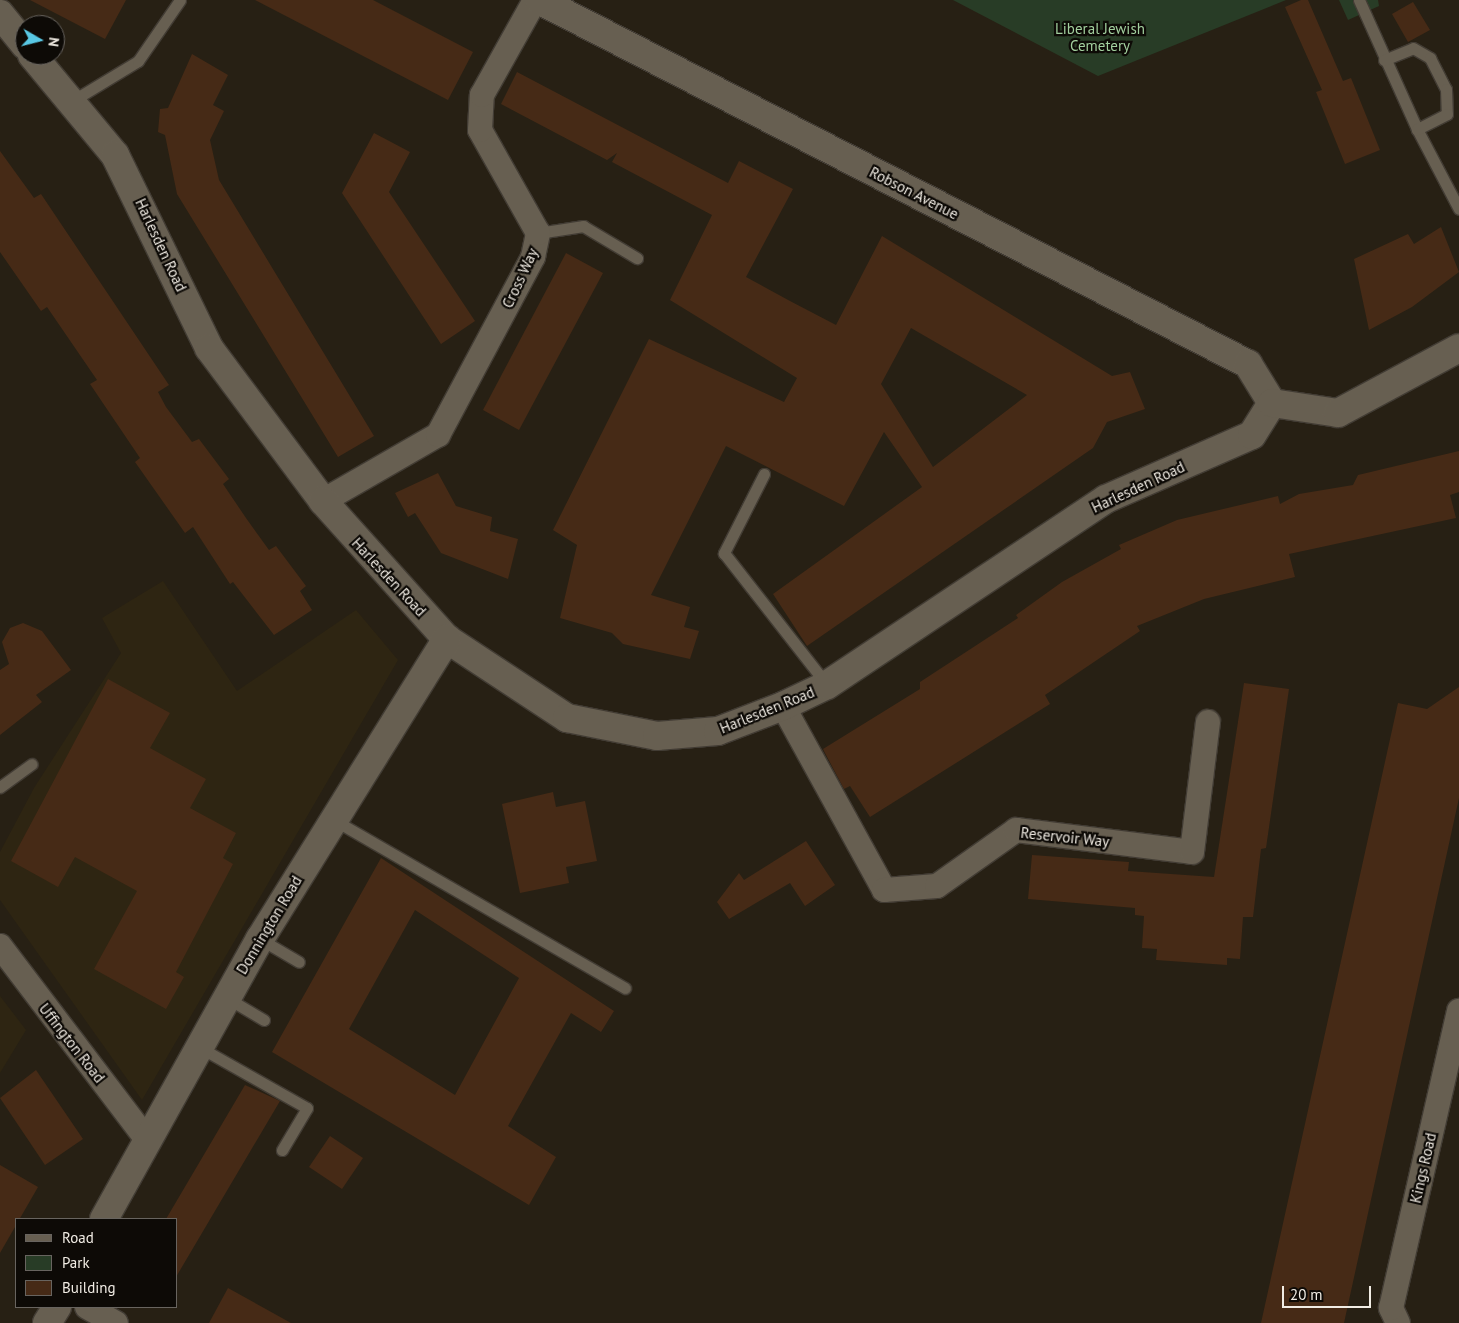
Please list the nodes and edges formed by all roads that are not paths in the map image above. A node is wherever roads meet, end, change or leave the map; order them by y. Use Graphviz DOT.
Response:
graph roads {
  1 [pos="180,0"];
  2 [pos="535,0"];
  3 [pos="539,0"];
  4 [pos="1359,0"];
  5 [pos="0,14"];
  6 [pos="15,33"];
  7 [pos="1384,60"];
  8 [pos="41,65"];
  9 [pos="72,101"];
  10 [pos="1417,129"];
  11 [pos="1459,209"];
  12 [pos="538,234"];
  13 [pos="637,258"];
  14 [pos="1459,348"];
  15 [pos="1272,403"];
  16 [pos="764,474"];
  17 [pos="323,501"];
  18 [pos="447,638"];
  19 [pos="827,685"];
  20 [pos="783,706"];
  21 [pos="1208,722"];
  22 [pos="32,764"];
  23 [pos="0,787"];
  24 [pos="333,819"];
  25 [pos="260,939"];
  26 [pos="0,946"];
  27 [pos="299,962"];
  28 [pos="625,988"];
  29 [pos="226,998"];
  30 [pos="1459,1011"];
  31 [pos="264,1020"];
  32 [pos="198,1047"];
  33 [pos="146,1138"];
  34 [pos="282,1150"];
  35 [pos="105,1218"];
  36 [pos="56,1308"];
  37 [pos="89,1308"];
  38 [pos="47,1323"];
  39 [pos="116,1323"];
  40 [pos="1398,1323"];
  1 -- 9 [label="lane"];
  2 -- 12 [label="street, Cross Way"];
  3 -- 15 [label="street, Robson Avenue"];
  4 -- 7 [label="lane"];
  5 -- 6 [label="street"];
  7 -- 10 [label="lane"];
  7 -- 10 [label="lane"];
  8 -- 9 [label="street, Harlesden Road"];
  9 -- 17 [label="street, Harlesden Road"];
  10 -- 11 [label="lane"];
  12 -- 13 [label="lane"];
  12 -- 17 [label="street, Cross Way"];
  14 -- 15 [label="street"];
  15 -- 19 [label="street, Harlesden Road"];
  16 -- 19 [label="lane"];
  17 -- 18 [label="street, Harlesden Road"];
  18 -- 20 [label="street, Harlesden Road"];
  18 -- 24 [label="street, Donnington Road"];
  19 -- 20 [label="street, Harlesden Road"];
  20 -- 21 [label="street, Reservoir Way"];
  22 -- 23 [label="lane"];
  24 -- 25 [label="street, Donnington Road"];
  24 -- 28 [label="lane"];
  25 -- 27 [label="lane"];
  25 -- 29 [label="street, Donnington Road"];
  26 -- 33 [label="street, Uffington Road"];
  29 -- 31 [label="lane"];
  29 -- 32 [label="street, Donnington Road"];
  30 -- 40 [label="street, Kings Road"];
  32 -- 33 [label="street, Donnington Road"];
  32 -- 34 [label="lane"];
  33 -- 35 [label="street, Donnington Road"];
  36 -- 38 [label="street"];
  37 -- 39 [label="street"];
}
